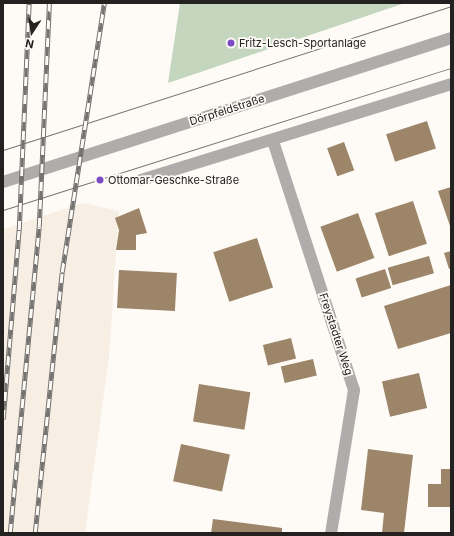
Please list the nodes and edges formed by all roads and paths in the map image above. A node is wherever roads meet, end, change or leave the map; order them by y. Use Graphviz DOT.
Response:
graph roads {
  1 [pos="451,38"];
  2 [pos="451,84"];
  3 [pos="273,141"];
  4 [pos="141,180"];
  5 [pos="3,182"];
  6 [pos="331,533"];
  1 -- 5 [label="street, Dörpfeldstraße"];
  2 -- 3 [label="street"];
  3 -- 4 [label="street"];
  3 -- 6 [label="street, Freystadter Weg"];
}
